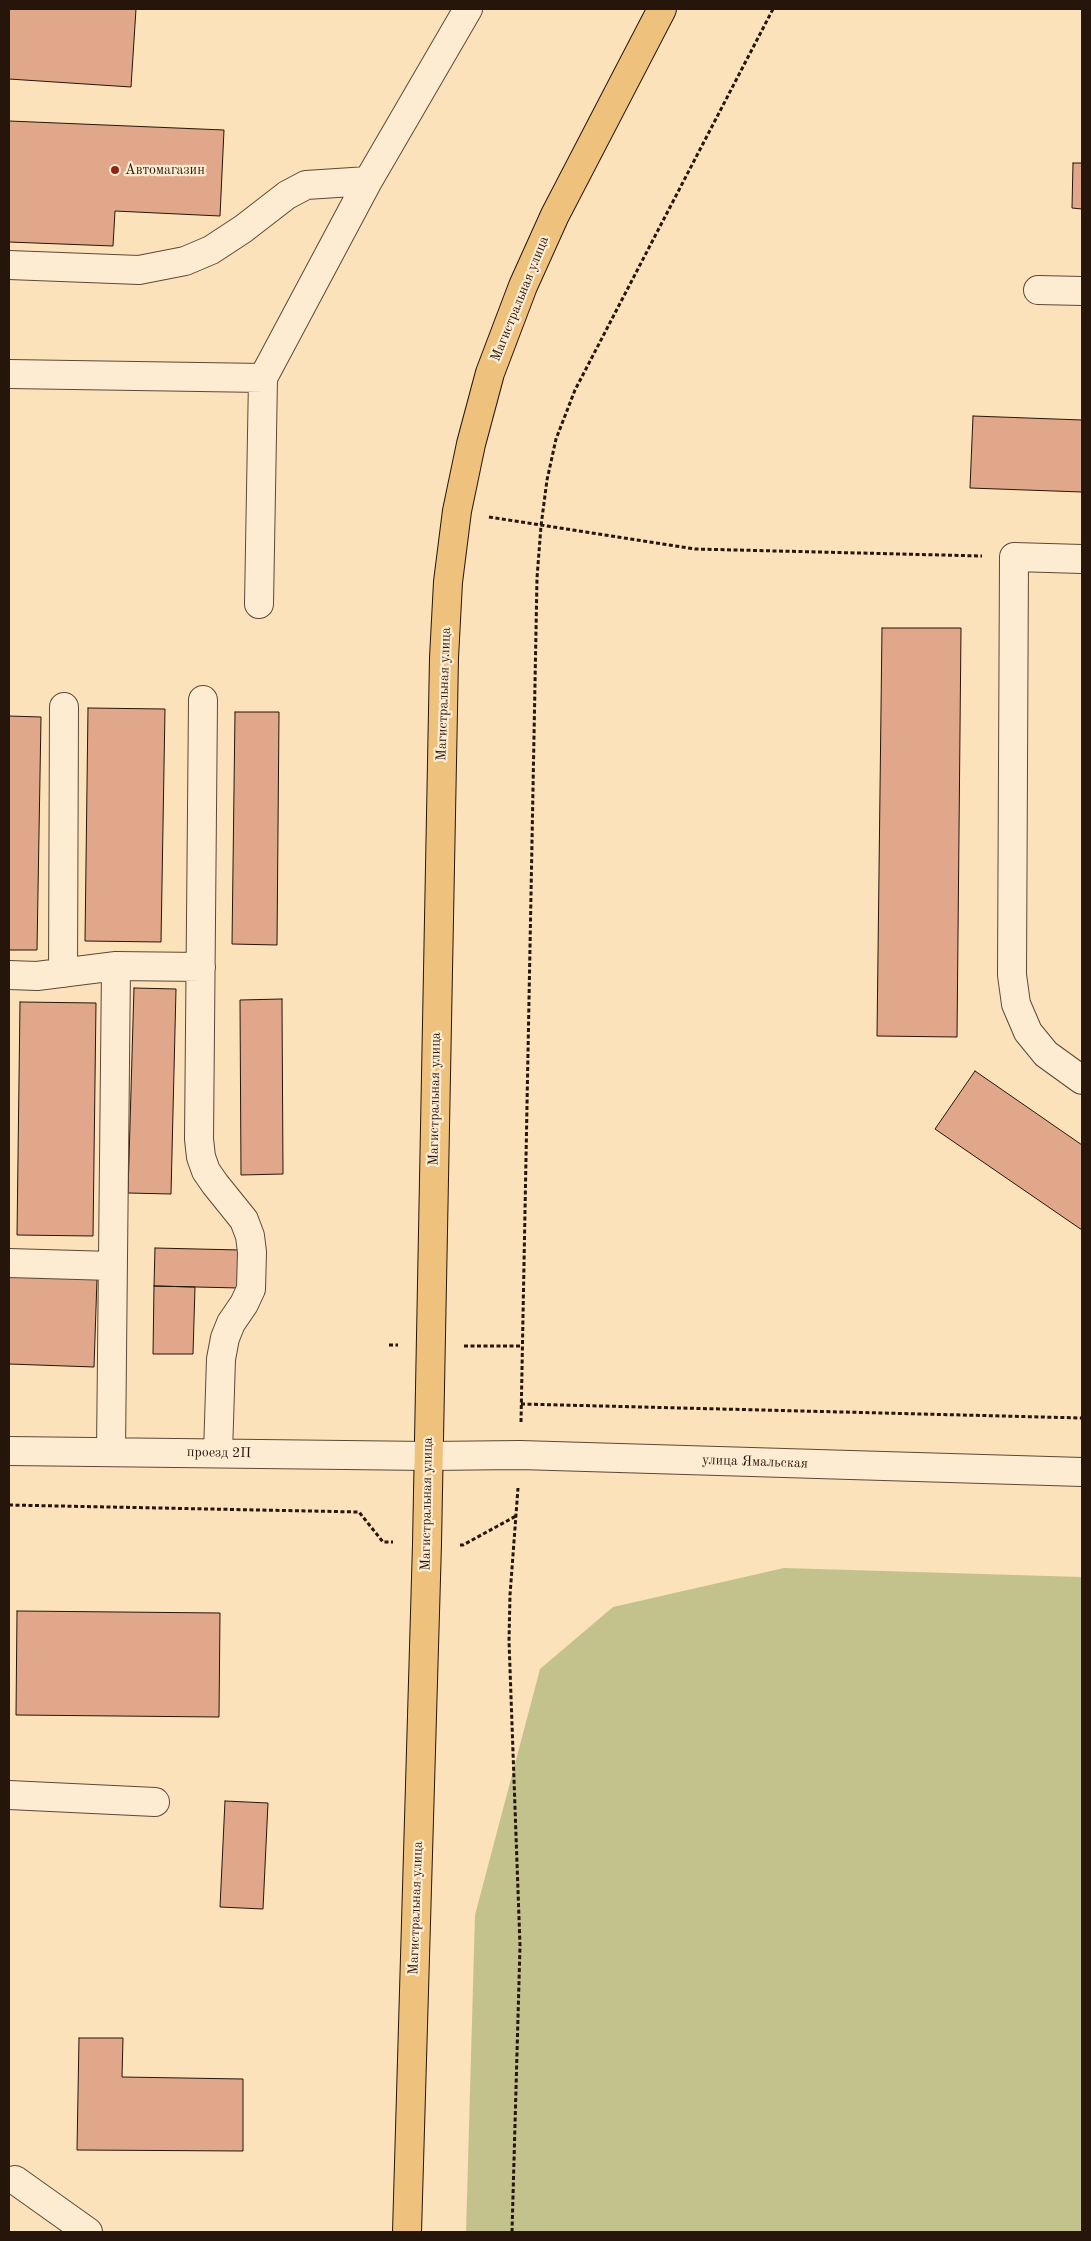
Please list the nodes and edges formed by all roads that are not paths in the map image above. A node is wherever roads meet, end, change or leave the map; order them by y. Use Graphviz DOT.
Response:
graph roads {
  1 [pos="468,9"];
  2 [pos="662,9"];
  3 [pos="368,182"];
  4 [pos="9,265"];
  5 [pos="1038,290"];
  6 [pos="1082,291"];
  7 [pos="9,374"];
  8 [pos="263,378"];
  9 [pos="1082,560"];
  10 [pos="259,604"];
  11 [pos="203,700"];
  12 [pos="64,707"];
  13 [pos="116,966"];
  14 [pos="201,967"];
  15 [pos="63,973"];
  16 [pos="9,975"];
  17 [pos="1082,1080"];
  18 [pos="9,1263"];
  19 [pos="112,1266"];
  20 [pos="9,1451"];
  21 [pos="111,1452"];
  22 [pos="218,1453"];
  23 [pos="428,1456"];
  24 [pos="1082,1472"];
  25 [pos="9,1795"];
  26 [pos="155,1802"];
  27 [pos="15,2180"];
  28 [pos="88,2232"];
  29 [pos="407,2232"];
  1 -- 3 [label="street"];
  2 -- 23 [label="main road, Магистральная улица"];
  3 -- 4 [label="street"];
  3 -- 8 [label="street"];
  5 -- 6 [label="street"];
  7 -- 8 [label="street"];
  8 -- 10 [label="street"];
  9 -- 17 [label="street"];
  11 -- 14 [label="street"];
  12 -- 15 [label="street"];
  13 -- 14 [label="street"];
  13 -- 15 [label="street"];
  13 -- 19 [label="street"];
  14 -- 22 [label="street"];
  15 -- 16 [label="street"];
  18 -- 19 [label="street"];
  19 -- 21 [label="street"];
  20 -- 21 [label="street, проезд 2П"];
  21 -- 22 [label="street, проезд 2П"];
  22 -- 23 [label="street, проезд 2П"];
  23 -- 24 [label="street, улица Ямальская"];
  23 -- 29 [label="main road, Магистральная улица"];
  25 -- 26 [label="street"];
  27 -- 28 [label="street"];
}
